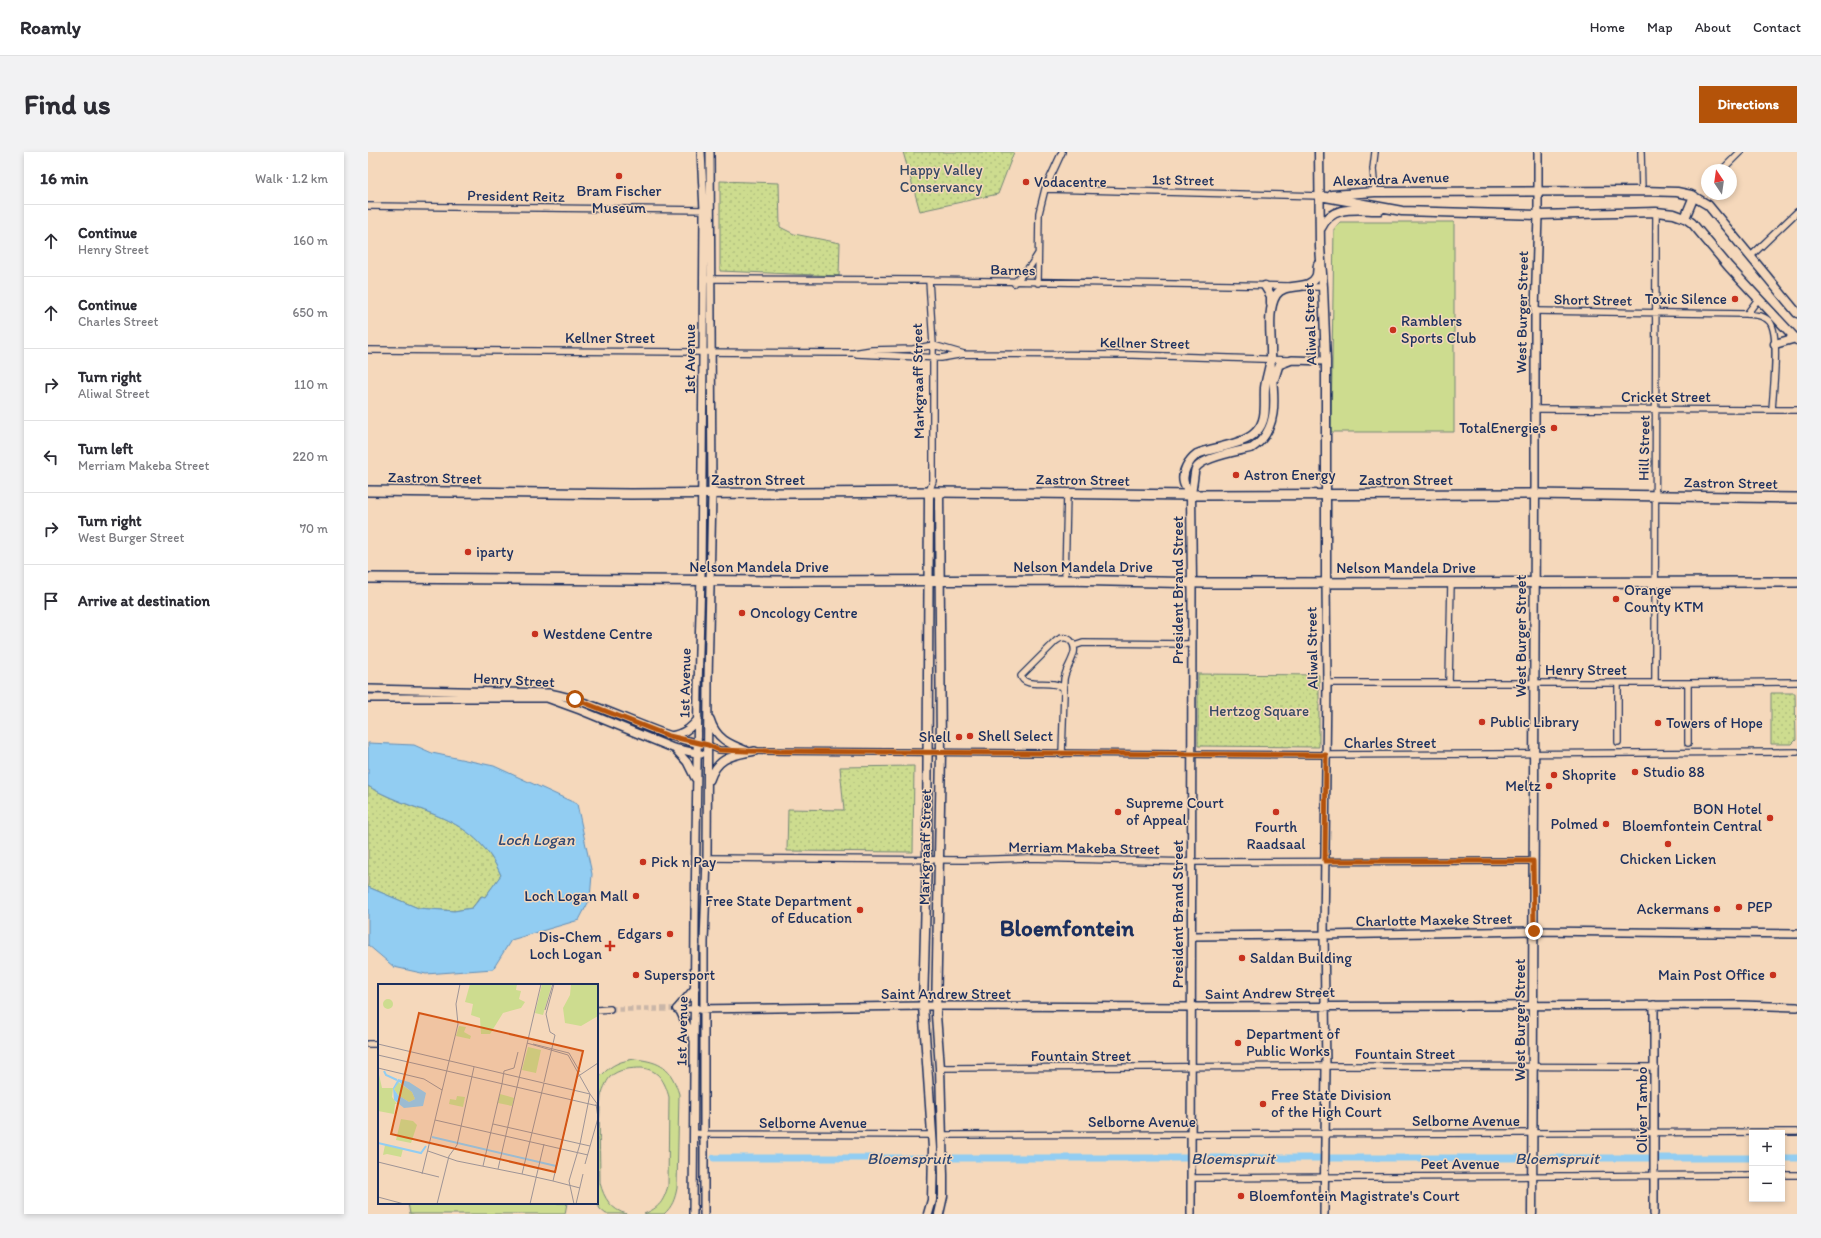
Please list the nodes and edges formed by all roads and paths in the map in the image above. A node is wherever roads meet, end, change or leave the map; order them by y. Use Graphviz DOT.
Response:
graph roads {
  1 [pos="701,152"];
  2 [pos="710,152"];
  3 [pos="1062,152"];
  4 [pos="1320,152"];
  5 [pos="1375,152"];
  6 [pos="1538,152"];
  7 [pos="1641,152"];
  8 [pos="1740,152"];
  9 [pos="1728,164"];
  10 [pos="1045,189"];
  11 [pos="1642,190"];
  12 [pos="1538,191"];
  13 [pos="1375,192"];
  14 [pos="1320,196"];
  15 [pos="1694,196"];
  16 [pos="368,206"];
  17 [pos="707,210"];
  18 [pos="1402,211"];
  19 [pos="1656,212"];
  20 [pos="1797,212"];
  21 [pos="1538,215"];
  22 [pos="1685,218"];
  23 [pos="1320,231"];
  24 [pos="1320,247"];
  25 [pos="1038,254"];
  26 [pos="1750,257"];
  27 [pos="703,279"];
  28 [pos="711,279"];
  29 [pos="929,280"];
  30 [pos="1014,283"];
  31 [pos="1038,283"];
  32 [pos="1265,286"];
  33 [pos="1290,286"];
  34 [pos="1324,287"];
  35 [pos="1759,298"];
  36 [pos="1272,305"];
  37 [pos="1535,311"];
  38 [pos="1797,313"];
  39 [pos="1656,314"];
  40 [pos="1747,314"];
  41 [pos="1796,339"];
  42 [pos="1775,344"];
  43 [pos="933,345"];
  44 [pos="368,350"];
  45 [pos="703,352"];
  46 [pos="712,352"];
  47 [pos="853,353"];
  48 [pos="964,354"];
  49 [pos="933,358"];
  50 [pos="1271,359"];
  51 [pos="1292,360"];
  52 [pos="1326,361"];
  53 [pos="1274,385"];
  54 [pos="1536,409"];
  55 [pos="1657,409"];
  56 [pos="1772,410"];
  57 [pos="1797,410"];
  58 [pos="368,491"];
  59 [pos="934,492"];
  60 [pos="1067,493"];
  61 [pos="701,494"];
  62 [pos="712,494"];
  63 [pos="1326,494"];
  64 [pos="1535,494"];
  65 [pos="1191,495"];
  66 [pos="1655,496"];
  67 [pos="1797,498"];
  68 [pos="368,578"];
  69 [pos="928,580"];
  70 [pos="939,580"];
  71 [pos="1065,580"];
  72 [pos="706,581"];
  73 [pos="1192,582"];
  74 [pos="1326,582"];
  75 [pos="1451,582"];
  76 [pos="1534,582"];
  77 [pos="1797,582"];
  78 [pos="1655,583"];
  79 [pos="1192,644"];
  80 [pos="1074,646"];
  81 [pos="1797,682"];
  82 [pos="1327,683"];
  83 [pos="1449,683"];
  84 [pos="1535,684"];
  85 [pos="1618,684"];
  86 [pos="1655,684"];
  87 [pos="1688,684"];
  88 [pos="368,689"];
  89 [pos="1064,690"];
  90 [pos="368,698"];
  91 [pos="708,713"];
  92 [pos="698,719"];
  93 [pos="669,736"];
  94 [pos="1618,742"];
  95 [pos="697,743"];
  96 [pos="1688,743"];
  97 [pos="708,745"];
  98 [pos="673,748"];
  99 [pos="719,750"];
  100 [pos="747,751"];
  101 [pos="755,751"];
  102 [pos="927,752"];
  103 [pos="941,752"];
  104 [pos="1797,752"];
  105 [pos="697,754"];
  106 [pos="1062,754"];
  107 [pos="1193,754"];
  108 [pos="1535,754"];
  109 [pos="708,755"];
  110 [pos="1326,755"];
  111 [pos="697,783"];
  112 [pos="708,786"];
  113 [pos="707,858"];
  114 [pos="926,859"];
  115 [pos="938,859"];
  116 [pos="1325,861"];
  117 [pos="1533,861"];
  118 [pos="1192,862"];
  119 [pos="1534,931"];
  120 [pos="1797,934"];
  121 [pos="1324,935"];
  122 [pos="1192,936"];
  123 [pos="695,988"];
  124 [pos="1654,1005"];
  125 [pos="924,1006"];
  126 [pos="1325,1006"];
  127 [pos="1533,1006"];
  128 [pos="936,1007"];
  129 [pos="1192,1007"];
  130 [pos="1797,1007"];
  131 [pos="610,1009"];
  132 [pos="677,1009"];
  133 [pos="695,1009"];
  134 [pos="704,1009"];
  135 [pos="598,1010"];
  136 [pos="695,1040"];
  137 [pos="1326,1066"];
  138 [pos="1534,1066"];
  139 [pos="1655,1067"];
  140 [pos="940,1068"];
  141 [pos="1192,1068"];
  142 [pos="928,1073"];
  143 [pos="1797,1132"];
  144 [pos="694,1133"];
  145 [pos="1655,1133"];
  146 [pos="704,1134"];
  147 [pos="932,1135"];
  148 [pos="942,1135"];
  149 [pos="1533,1137"];
  150 [pos="1191,1138"];
  151 [pos="1325,1138"];
  152 [pos="1532,1172"];
  153 [pos="1654,1172"];
  154 [pos="1797,1174"];
  155 [pos="1749,1175"];
  156 [pos="1785,1175"];
  157 [pos="1324,1177"];
  158 [pos="1191,1178"];
  159 [pos="693,1214"];
  160 [pos="704,1214"];
  161 [pos="928,1214"];
  162 [pos="939,1214"];
  163 [pos="1191,1214"];
  164 [pos="1324,1214"];
  165 [pos="1532,1214"];
  166 [pos="1654,1214"];
  1 -- 17 [label="street, 1st Avenue"];
  2 -- 17 [label="street, 1st Avenue"];
  3 -- 10 [label="street"];
  4 -- 14 [label="main road, Aliwal Street"];
  5 -- 13 [label="street"];
  6 -- 12 [label="street, West Burger Street"];
  7 -- 11 [label="street"];
  8 -- 9 [label="street"];
  10 -- 14 [label="street, 1st Street"];
  10 -- 25 [label="street"];
  11 -- 12 [label="main road, Alexandra Avenue"];
  11 -- 15 [label="main road, Alexandra Avenue"];
  12 -- 13 [label="main road, Alexandra Avenue"];
  12 -- 21 [label="street, West Burger Street"];
  13 -- 14 [label="main road, Alexandra Avenue"];
  14 -- 18 [label="main road, Alexandra Avenue"];
  14 -- 23 [label="main road, Aliwal Street"];
  15 -- 22 [label="main road"];
  15 -- 26 [label="main road, Alexandra Avenue"];
  16 -- 17 [label="street, President Reitz"];
  17 -- 27 [label="street, 1st Avenue"];
  17 -- 28 [label="street, 1st Avenue"];
  18 -- 21 [label="main road, Alexandra Avenue"];
  18 -- 23 [label="main road"];
  19 -- 21 [label="main road, Alexandra Avenue"];
  19 -- 22 [label="main road, Alexandra Avenue"];
  19 -- 39 [label="street, Hill Street"];
  20 -- 26 [label="street"];
  21 -- 37 [label="street, West Burger Street"];
  22 -- 35 [label="main road, Alexandra Avenue"];
  23 -- 24 [label="main road, Aliwal Street"];
  24 -- 33 [label="main road"];
  24 -- 34 [label="main road, Aliwal Street"];
  25 -- 30 [label="street"];
  25 -- 31 [label="street"];
  26 -- 38 [label="main road, Alexandra Avenue"];
  27 -- 28 [label="street, Barnes"];
  27 -- 45 [label="street, 1st Avenue"];
  28 -- 29 [label="street, Barnes"];
  28 -- 46 [label="street, 1st Avenue"];
  29 -- 30 [label="street, Barnes"];
  29 -- 43 [label="street, Markgraaff Street"];
  30 -- 31 [label="street, Barnes"];
  31 -- 32 [label="street, Barnes"];
  32 -- 33 [label="street, Barnes"];
  32 -- 36 [label="main road"];
  33 -- 34 [label="street, Barnes"];
  33 -- 36 [label="main road"];
  34 -- 52 [label="main road, Aliwal Street"];
  35 -- 40 [label="street"];
  35 -- 41 [label="main road, Alexandra Avenue"];
  36 -- 50 [label="main road"];
  37 -- 39 [label="street, Short Street"];
  37 -- 54 [label="street, West Burger Street"];
  39 -- 40 [label="street, Short Street"];
  39 -- 55 [label="street, Hill Street"];
  40 -- 42 [label="street, Short Street"];
  41 -- 42 [label="main road"];
  42 -- 56 [label="street"];
  43 -- 47 [label="street, Kellner Street"];
  43 -- 48 [label="street, Kellner Street"];
  43 -- 49 [label="street, Markgraaff Street"];
  44 -- 45 [label="street, Kellner Street"];
  45 -- 46 [label="street, Kellner Street"];
  45 -- 61 [label="street, 1st Avenue"];
  46 -- 47 [label="street, Kellner Street"];
  46 -- 62 [label="street, 1st Avenue"];
  47 -- 49 [label="street, Kellner Street"];
  48 -- 49 [label="street, Kellner Street"];
  48 -- 50 [label="street, Kellner Street"];
  49 -- 59 [label="street, Markgraaff Street"];
  50 -- 51 [label="street, Kellner Street"];
  50 -- 53 [label="street"];
  50 -- 65 [label="main road, President Brand Street"];
  51 -- 52 [label="street, Kellner Street"];
  51 -- 53 [label="street"];
  52 -- 63 [label="main road, Aliwal Street"];
  53 -- 65 [label="street"];
  54 -- 55 [label="street, Cricket Street"];
  54 -- 64 [label="street, West Burger Street"];
  55 -- 56 [label="street, Cricket Street"];
  55 -- 66 [label="street, Hill Street"];
  56 -- 57 [label="street, Cricket Street"];
  58 -- 61 [label="highway, Zastron Street"];
  59 -- 60 [label="highway, Zastron Street"];
  59 -- 62 [label="highway, Zastron Street"];
  59 -- 69 [label="main road, Markgraaff Street"];
  59 -- 70 [label="main road, Markgraaff Street"];
  60 -- 65 [label="highway, Zastron Street"];
  60 -- 71 [label="street"];
  61 -- 62 [label="highway, Zastron Street"];
  61 -- 72 [label="street, 1st Avenue"];
  62 -- 72 [label="street, 1st Avenue"];
  63 -- 64 [label="highway, Zastron Street"];
  63 -- 65 [label="highway, Zastron Street"];
  63 -- 74 [label="main road, Aliwal Street"];
  64 -- 66 [label="highway, Zastron Street"];
  64 -- 76 [label="main road, West Burger Street"];
  65 -- 73 [label="main road, President Brand Street"];
  66 -- 67 [label="highway, Zastron Street"];
  66 -- 78 [label="street, Hill Street"];
  68 -- 72 [label="highway, Nelson Mandela Drive"];
  69 -- 70 [label="highway, Nelson Mandela Drive"];
  69 -- 72 [label="highway, Nelson Mandela Drive"];
  69 -- 102 [label="main road, Markgraaff Street"];
  70 -- 71 [label="highway, Nelson Mandela Drive"];
  70 -- 103 [label="main road, Markgraaff Street"];
  71 -- 73 [label="highway, Nelson Mandela Drive"];
  72 -- 91 [label="street, 1st Avenue"];
  72 -- 92 [label="street, 1st Avenue"];
  73 -- 74 [label="highway, Nelson Mandela Drive"];
  73 -- 79 [label="street, President Brand Street"];
  74 -- 75 [label="highway, Nelson Mandela Drive"];
  74 -- 82 [label="street, Aliwal Street"];
  75 -- 76 [label="highway, Nelson Mandela Drive"];
  75 -- 83 [label="street"];
  76 -- 78 [label="highway, Nelson Mandela Drive"];
  76 -- 84 [label="main road, West Burger Street"];
  77 -- 78 [label="highway, Nelson Mandela Drive"];
  78 -- 86 [label="street, Hill Street"];
  79 -- 80 [label="street"];
  79 -- 107 [label="street, President Brand Street"];
  80 -- 89 [label="street"];
  80 -- 89 [label="street"];
  81 -- 87 [label="street, Henry Street"];
  82 -- 83 [label="street, Henry Street"];
  82 -- 110 [label="street, Aliwal Street"];
  83 -- 84 [label="street, Henry Street"];
  84 -- 85 [label="street, Henry Street"];
  84 -- 108 [label="main road, West Burger Street"];
  85 -- 86 [label="street, Henry Street"];
  85 -- 94 [label="street"];
  86 -- 87 [label="street, Henry Street"];
  87 -- 96 [label="street"];
  88 -- 93 [label="street, Henry Street"];
  89 -- 106 [label="street"];
  90 -- 98 [label="street, Henry Street"];
  91 -- 97 [label="street, 1st Avenue"];
  91 -- 100 [label="street"];
  92 -- 93 [label="street"];
  92 -- 95 [label="street, 1st Avenue"];
  93 -- 95 [label="street, Henry Street"];
  95 -- 97 [label="street, Henry Street"];
  95 -- 105 [label="street, 1st Avenue"];
  97 -- 99 [label="street, Henry Street"];
  97 -- 109 [label="street, 1st Avenue"];
  98 -- 105 [label="street, Henry Street"];
  98 -- 111 [label="street"];
  99 -- 100 [label="street, Charles Street"];
  99 -- 109 [label="street, Henry Street"];
  100 -- 101 [label="street, Charles Street"];
  101 -- 102 [label="street, Charles Street"];
  101 -- 112 [label="street"];
  102 -- 103 [label="street, Charles Street"];
  102 -- 114 [label="main road, Markgraaff Street"];
  103 -- 106 [label="street, Charles Street"];
  103 -- 115 [label="main road, Markgraaff Street"];
  104 -- 108 [label="street, Charles Street"];
  105 -- 109 [label="street, Henry Street"];
  105 -- 111 [label="street, 1st Avenue"];
  106 -- 107 [label="street, Charles Street"];
  107 -- 110 [label="street, Charles Street"];
  107 -- 118 [label="street, President Brand Street"];
  108 -- 110 [label="street, Charles Street"];
  108 -- 117 [label="main road, West Burger Street"];
  109 -- 112 [label="street, 1st Avenue"];
  110 -- 116 [label="street, Aliwal Street"];
  111 -- 123 [label="street, 1st Avenue"];
  112 -- 113 [label="street, 1st Avenue"];
  113 -- 114 [label="street, Merriam Makeba Street"];
  113 -- 134 [label="street, 1st Avenue"];
  114 -- 115 [label="street, Merriam Makeba Street"];
  114 -- 125 [label="main road, Markgraaff Street"];
  115 -- 118 [label="street, Merriam Makeba Street"];
  115 -- 128 [label="main road, Markgraaff Street"];
  116 -- 117 [label="street, Merriam Makeba Street"];
  116 -- 118 [label="street, Merriam Makeba Street"];
  116 -- 121 [label="street, Aliwal Street"];
  117 -- 119 [label="main road, West Burger Street"];
  118 -- 122 [label="street, President Brand Street"];
  119 -- 120 [label="street, Charlotte Maxeke Street"];
  119 -- 121 [label="street, Charlotte Maxeke Street"];
  119 -- 127 [label="main road, West Burger Street"];
  121 -- 122 [label="street, Charlotte Maxeke Street"];
  121 -- 126 [label="street, Aliwal Street"];
  122 -- 129 [label="street, President Brand Street"];
  123 -- 132 [label="street"];
  123 -- 133 [label="street, 1st Avenue"];
  124 -- 127 [label="street, Saint Andrew Street"];
  124 -- 130 [label="street, Saint Andrew Street"];
  124 -- 139 [label="street, Oliver Tambo"];
  125 -- 128 [label="street, Saint Andrew Street"];
  125 -- 134 [label="street, Saint Andrew Street"];
  125 -- 142 [label="main road, Markgraaff Street"];
  126 -- 127 [label="street, Saint Andrew Street"];
  126 -- 129 [label="street, Saint Andrew Street"];
  126 -- 137 [label="street, Aliwal Street"];
  127 -- 138 [label="main road, West Burger Street"];
  128 -- 129 [label="street, Saint Andrew Street"];
  128 -- 140 [label="main road, Markgraaff Street"];
  129 -- 141 [label="street, President Brand Street"];
  131 -- 135 [label="street"];
  132 -- 133 [label="street"];
  132 -- 136 [label="street"];
  133 -- 134 [label="street, Saint Andrew Street"];
  133 -- 136 [label="street, 1st Avenue"];
  134 -- 146 [label="street, 1st Avenue"];
  136 -- 144 [label="street, 1st Avenue"];
  137 -- 138 [label="street, Fountain Street"];
  137 -- 141 [label="street, Fountain Street"];
  137 -- 151 [label="street, Aliwal Street"];
  138 -- 139 [label="street, Fountain Street"];
  138 -- 149 [label="main road, West Burger Street"];
  139 -- 145 [label="street, Oliver Tambo"];
  140 -- 141 [label="street, Fountain Street"];
  140 -- 142 [label="main road"];
  140 -- 148 [label="main road, Markgraaff Street"];
  141 -- 150 [label="street, President Brand Street"];
  142 -- 147 [label="main road, Markgraaff Street"];
  143 -- 145 [label="street, Selborne Avenue"];
  144 -- 146 [label="street, Selborne Avenue"];
  144 -- 159 [label="street, 1st Avenue"];
  145 -- 149 [label="street, Selborne Avenue"];
  145 -- 153 [label="street, Oliver Tambo"];
  146 -- 147 [label="street, Selborne Avenue"];
  146 -- 160 [label="street, 1st Avenue"];
  147 -- 161 [label="main road, Markgraaff Street"];
  148 -- 150 [label="street, Selborne Avenue"];
  148 -- 162 [label="main road, Markgraaff Street"];
  149 -- 151 [label="street, Selborne Avenue"];
  149 -- 152 [label="main road, West Burger Street"];
  150 -- 151 [label="street, Selborne Avenue"];
  150 -- 158 [label="street, President Brand Street"];
  151 -- 157 [label="street, Aliwal Street"];
  152 -- 153 [label="street, Peet Avenue"];
  152 -- 157 [label="street, Peet Avenue"];
  152 -- 165 [label="main road, West Burger Street"];
  153 -- 155 [label="street, Peet Avenue"];
  153 -- 166 [label="street, Oliver Tambo"];
  154 -- 156 [label="street"];
  157 -- 158 [label="street, Peet Avenue"];
  157 -- 164 [label="street, Aliwal Street"];
  158 -- 163 [label="street, President Brand Street"];
}
